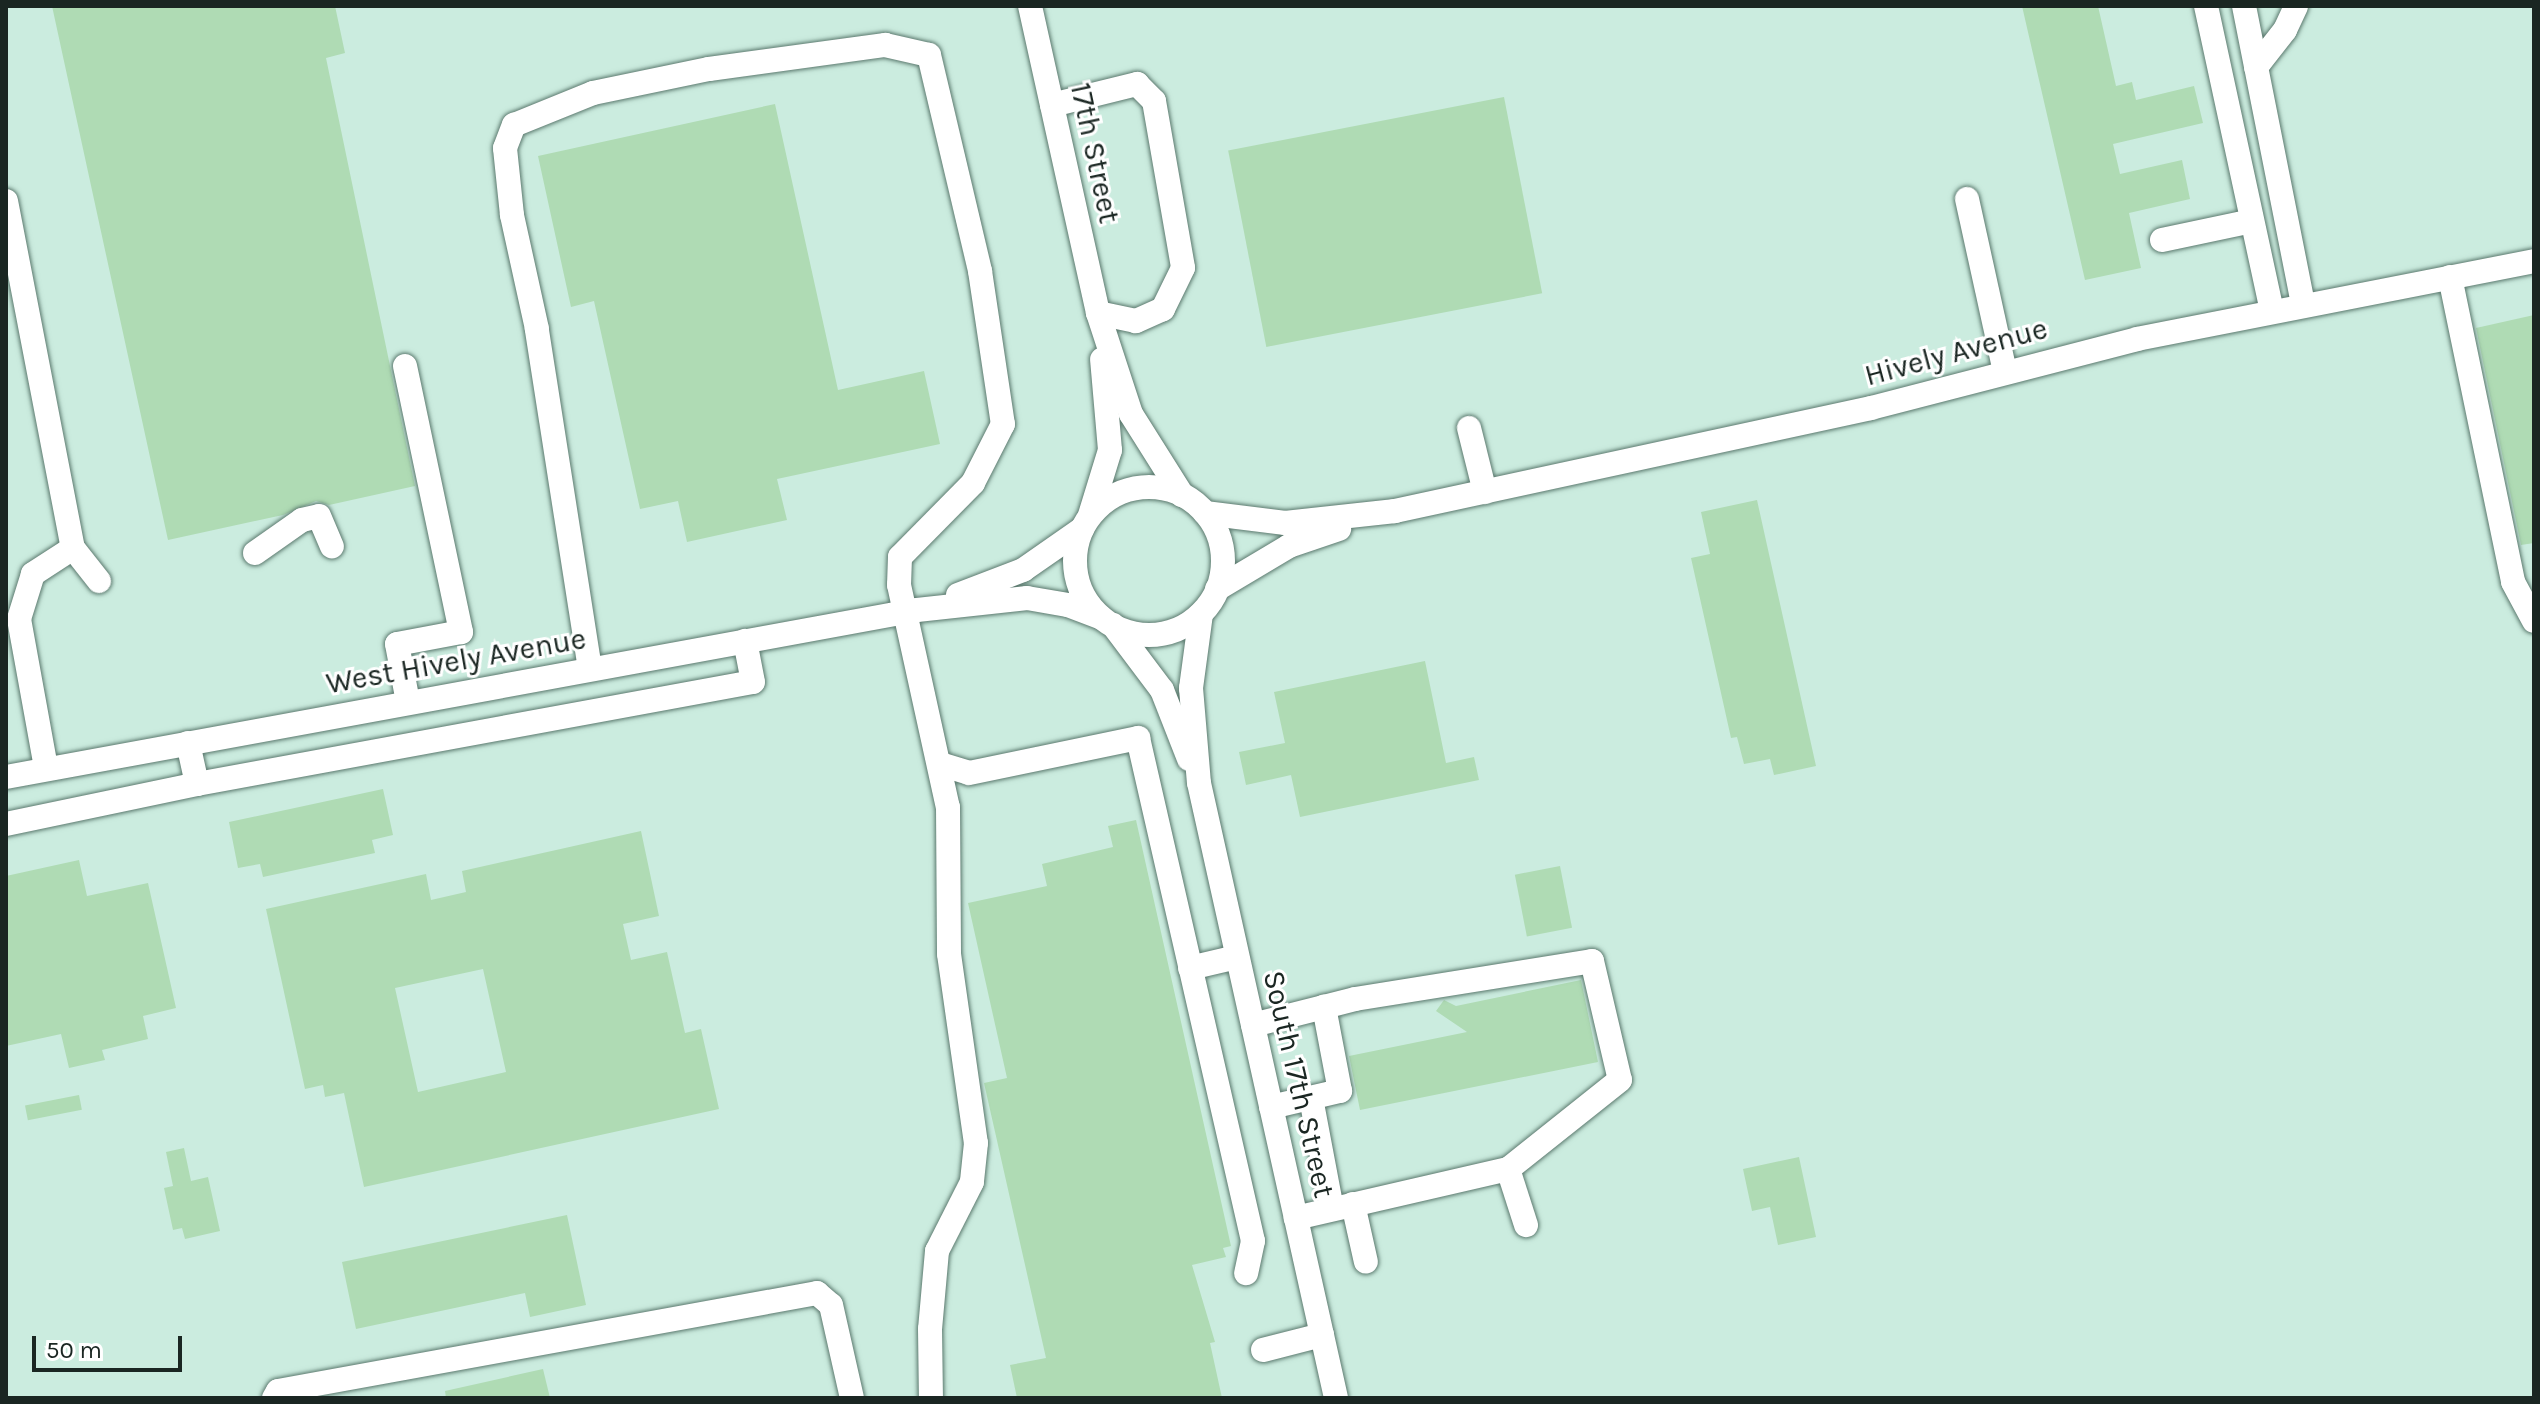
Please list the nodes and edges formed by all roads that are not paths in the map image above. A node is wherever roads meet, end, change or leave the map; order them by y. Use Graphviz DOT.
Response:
graph roads {
  1 [pos="1030,6"];
  2 [pos="2206,6"];
  3 [pos="2244,6"];
  4 [pos="2296,6"];
  5 [pos="2256,67"];
  6 [pos="1052,105"];
  7 [pos="1967,199"];
  8 [pos="6,201"];
  9 [pos="2252,221"];
  10 [pos="2162,240"];
  11 [pos="2534,261"];
  12 [pos="2450,277"];
  13 [pos="2303,305"];
  14 [pos="2272,311"];
  15 [pos="1098,313"];
  16 [pos="405,366"];
  17 [pos="2005,372"];
  18 [pos="1469,428"];
  19 [pos="1485,492"];
  20 [pos="1182,495"];
  21 [pos="1395,511"];
  22 [pos="1205,513"];
  23 [pos="1085,524"];
  24 [pos="332,546"];
  25 [pos="73,548"];
  26 [pos="255,553"];
  27 [pos="99,581"];
  28 [pos="1217,589"];
  29 [pos="911,611"];
  30 [pos="1201,614"];
  31 [pos="1108,621"];
  32 [pos="2534,621"];
  33 [pos="745,641"];
  34 [pos="590,669"];
  35 [pos="408,702"];
  36 [pos="188,743"];
  37 [pos="940,764"];
  38 [pos="46,768"];
  39 [pos="6,777"];
  40 [pos="1199,783"];
  41 [pos="197,784"];
  42 [pos="6,824"];
  43 [pos="1237,957"];
  44 [pos="1190,968"];
  45 [pos="1324,1007"];
  46 [pos="1253,1025"];
  47 [pos="1311,1098"];
  48 [pos="1271,1107"];
  49 [pos="1508,1169"];
  50 [pos="1343,1207"];
  51 [pos="1296,1218"];
  52 [pos="1526,1225"];
  53 [pos="1366,1262"];
  54 [pos="1246,1273"];
  55 [pos="1322,1335"];
  56 [pos="1263,1350"];
  57 [pos="274,1398"];
  58 [pos="852,1398"];
  59 [pos="931,1398"];
  60 [pos="1336,1398"];
  1 -- 6 [label="street, 17th Street"];
  2 -- 9 [label="street"];
  3 -- 5 [label="street"];
  4 -- 5 [label="street"];
  5 -- 13 [label="street"];
  6 -- 15 [label="street, 17th Street"];
  6 -- 15 [label="street"];
  7 -- 17 [label="street"];
  8 -- 25 [label="street"];
  9 -- 10 [label="street"];
  9 -- 14 [label="street"];
  11 -- 12 [label="street, Hively Avenue"];
  12 -- 13 [label="street, Hively Avenue"];
  12 -- 32 [label="street"];
  13 -- 14 [label="street, Hively Avenue"];
  14 -- 17 [label="street, Hively Avenue"];
  15 -- 20 [label="street, 17th Street"];
  15 -- 23 [label="street, 17th Street"];
  16 -- 35 [label="street"];
  17 -- 19 [label="street, Hively Avenue"];
  18 -- 19 [label="street"];
  19 -- 21 [label="street, Hively Avenue"];
  20 -- 22 [label="street"];
  20 -- 23 [label="street"];
  21 -- 22 [label="street, Hively Avenue"];
  21 -- 28 [label="street, Hively Avenue"];
  22 -- 28 [label="street"];
  23 -- 29 [label="street"];
  23 -- 31 [label="street"];
  24 -- 26 [label="street"];
  25 -- 27 [label="street"];
  25 -- 38 [label="street"];
  28 -- 30 [label="street"];
  29 -- 31 [label="street"];
  29 -- 33 [label="street, West Hively Avenue"];
  29 -- 34 [label="street"];
  29 -- 37 [label="street"];
  30 -- 31 [label="street"];
  30 -- 40 [label="street"];
  31 -- 40 [label="street"];
  33 -- 34 [label="street, West Hively Avenue"];
  33 -- 41 [label="street"];
  34 -- 35 [label="street, West Hively Avenue"];
  35 -- 36 [label="street, West Hively Avenue"];
  36 -- 38 [label="street, West Hively Avenue"];
  36 -- 41 [label="street"];
  37 -- 44 [label="street"];
  37 -- 59 [label="street"];
  38 -- 39 [label="street, West Hively Avenue"];
  40 -- 43 [label="street, South 17th Street"];
  41 -- 42 [label="street"];
  43 -- 44 [label="street"];
  43 -- 46 [label="street, South 17th Street"];
  44 -- 54 [label="street"];
  45 -- 46 [label="street"];
  45 -- 47 [label="street"];
  45 -- 49 [label="street"];
  46 -- 48 [label="street, South 17th Street"];
  47 -- 48 [label="street"];
  47 -- 50 [label="street"];
  48 -- 51 [label="street, South 17th Street"];
  49 -- 50 [label="street"];
  49 -- 52 [label="street"];
  50 -- 51 [label="street"];
  50 -- 53 [label="street"];
  51 -- 55 [label="street, South 17th Street"];
  55 -- 56 [label="street"];
  55 -- 60 [label="street, South 17th Street"];
  57 -- 58 [label="street"];
}
